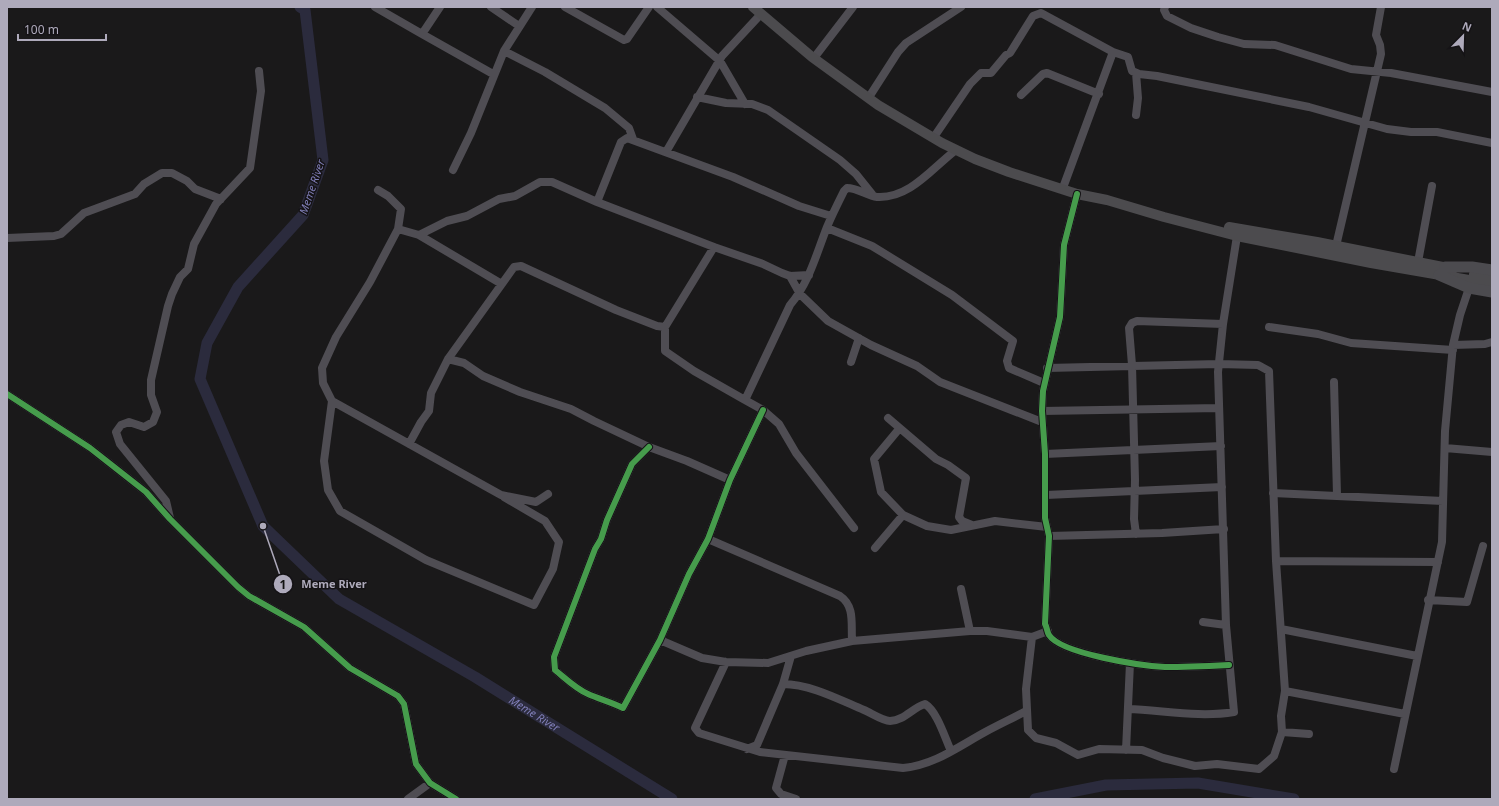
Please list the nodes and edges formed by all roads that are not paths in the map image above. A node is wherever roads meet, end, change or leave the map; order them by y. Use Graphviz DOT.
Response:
graph roads {
  1 [pos="375,7"];
  2 [pos="440,7"];
  3 [pos="491,7"];
  4 [pos="532,7"];
  5 [pos="565,7"];
  6 [pos="650,7"];
  7 [pos="657,7"];
  8 [pos="753,7"];
  9 [pos="853,7"];
  10 [pos="961,7"];
  11 [pos="1165,7"];
  12 [pos="1381,7"];
  13 [pos="761,11"];
  14 [pos="519,26"];
  15 [pos="422,34"];
  16 [pos="504,51"];
  17 [pos="1113,52"];
  18 [pos="817,54"];
  19 [pos="720,61"];
  20 [pos="259,71"];
  21 [pos="1136,73"];
  22 [pos="1376,73"];
  23 [pos="493,74"];
  24 [pos="1492,92"];
  25 [pos="871,94"];
  26 [pos="1099,94"];
  27 [pos="1021,95"];
  28 [pos="697,97"];
  29 [pos="746,104"];
  30 [pos="1136,115"];
  31 [pos="1364,122"];
  32 [pos="936,134"];
  33 [pos="633,139"];
  34 [pos="1492,143"];
  35 [pos="956,150"];
  36 [pos="666,152"];
  37 [pos="453,170"];
  38 [pos="1064,185"];
  39 [pos="1432,186"];
  40 [pos="378,190"];
  41 [pos="1077,194"];
  42 [pos="873,196"];
  43 [pos="221,199"];
  44 [pos="597,202"];
  45 [pos="831,216"];
  46 [pos="827,228"];
  47 [pos="398,229"];
  48 [pos="1237,232"];
  49 [pos="419,235"];
  50 [pos="7,238"];
  51 [pos="1336,246"];
  52 [pos="714,247"];
  53 [pos="1418,262"];
  54 [pos="1492,270"];
  55 [pos="1442,271"];
  56 [pos="809,275"];
  57 [pos="790,276"];
  58 [pos="1492,277"];
  59 [pos="500,283"];
  60 [pos="1492,284"];
  61 [pos="1469,288"];
  62 [pos="1492,292"];
  63 [pos="800,294"];
  64 [pos="1223,324"];
  65 [pos="665,327"];
  66 [pos="1269,327"];
  67 [pos="859,338"];
  68 [pos="1492,342"];
  69 [pos="1453,348"];
  70 [pos="448,359"];
  71 [pos="851,362"];
  72 [pos="1218,364"];
  73 [pos="1132,365"];
  74 [pos="1047,368"];
  75 [pos="1334,382"];
  76 [pos="1044,383"];
  77 [pos="7,394"];
  78 [pos="745,400"];
  79 [pos="332,401"];
  80 [pos="1219,408"];
  81 [pos="763,410"];
  82 [pos="1133,410"];
  83 [pos="1042,411"];
  84 [pos="888,418"];
  85 [pos="1042,422"];
  86 [pos="899,429"];
  87 [pos="409,444"];
  88 [pos="1221,446"];
  89 [pos="649,447"];
  90 [pos="1445,448"];
  91 [pos="1134,451"];
  92 [pos="1492,452"];
  93 [pos="1045,454"];
  94 [pos="730,480"];
  95 [pos="1222,487"];
  96 [pos="1135,491"];
  97 [pos="1273,493"];
  98 [pos="548,494"];
  99 [pos="501,495"];
  100 [pos="1046,495"];
  101 [pos="1337,496"];
  102 [pos="1443,501"];
  103 [pos="903,515"];
  104 [pos="170,519"];
  105 [pos="973,525"];
  106 [pos="854,528"];
  107 [pos="1224,529"];
  108 [pos="1048,532"];
  109 [pos="1136,534"];
  110 [pos="708,540"];
  111 [pos="1483,546"];
  112 [pos="875,548"];
  113 [pos="1276,560"];
  114 [pos="1438,562"];
  115 [pos="961,588"];
  116 [pos="1428,600"];
  117 [pos="1203,622"];
  118 [pos="1226,625"];
  119 [pos="1281,629"];
  120 [pos="970,631"];
  121 [pos="1048,631"];
  122 [pos="1032,637"];
  123 [pos="660,640"];
  124 [pos="852,641"];
  125 [pos="791,656"];
  126 [pos="1417,656"];
  127 [pos="726,662"];
  128 [pos="1130,663"];
  129 [pos="1229,666"];
  130 [pos="783,684"];
  131 [pos="1284,691"];
  132 [pos="1128,709"];
  133 [pos="1026,711"];
  134 [pos="1405,714"];
  135 [pos="1282,732"];
  136 [pos="1309,734"];
  137 [pos="758,748"];
  138 [pos="1126,750"];
  139 [pos="951,751"];
  140 [pos="785,756"];
  141 [pos="1394,769"];
  142 [pos="430,783"];
  143 [pos="408,799"];
  144 [pos="456,799"];
  145 [pos="796,799"];
  1 -- 15 [label="street"];
  2 -- 15 [label="street"];
  3 -- 14 [label="street"];
  4 -- 14 [label="street"];
  5 -- 6 [label="street"];
  7 -- 19 [label="street"];
  8 -- 13 [label="main road"];
  9 -- 18 [label="street"];
  10 -- 25 [label="street"];
  11 -- 22 [label="street"];
  12 -- 22 [label="street"];
  13 -- 18 [label="main road"];
  13 -- 19 [label="street"];
  13 -- 35 [label="main road"];
  14 -- 16 [label="street"];
  15 -- 23 [label="street"];
  16 -- 23 [label="street"];
  16 -- 33 [label="street"];
  17 -- 21 [label="street"];
  17 -- 26 [label="street"];
  17 -- 32 [label="street"];
  18 -- 25 [label="main road"];
  19 -- 28 [label="street"];
  19 -- 29 [label="street"];
  20 -- 43 [label="street"];
  21 -- 30 [label="street"];
  21 -- 31 [label="street"];
  22 -- 24 [label="street"];
  22 -- 31 [label="street"];
  23 -- 37 [label="street"];
  25 -- 32 [label="main road"];
  26 -- 27 [label="street"];
  26 -- 38 [label="street"];
  28 -- 29 [label="street"];
  28 -- 36 [label="street"];
  29 -- 42 [label="street"];
  31 -- 34 [label="street"];
  31 -- 51 [label="street"];
  32 -- 38 [label="main road"];
  33 -- 36 [label="street"];
  33 -- 44 [label="street"];
  35 -- 41 [label="main road"];
  35 -- 42 [label="street"];
  36 -- 45 [label="street"];
  38 -- 48 [label="main road"];
  39 -- 53 [label="street"];
  40 -- 47 [label="street"];
  41 -- 48 [label="main road"];
  41 -- 74 [label="street"];
  42 -- 45 [label="street"];
  43 -- 50 [label="street"];
  43 -- 104 [label="street"];
  44 -- 49 [label="street"];
  44 -- 52 [label="street"];
  45 -- 46 [label="street"];
  46 -- 56 [label="street"];
  46 -- 76 [label="street"];
  47 -- 49 [label="street"];
  47 -- 79 [label="street"];
  48 -- 51 [label="main road"];
  48 -- 55 [label="main road"];
  48 -- 64 [label="street"];
  49 -- 59 [label="street"];
  51 -- 53 [label="main road"];
  52 -- 57 [label="street"];
  52 -- 65 [label="street"];
  53 -- 55 [label="main road"];
  54 -- 55 [label="highway"];
  55 -- 58 [label="main road"];
  55 -- 60 [label="main road"];
  55 -- 61 [label="highway"];
  56 -- 57 [label="street"];
  56 -- 63 [label="street"];
  57 -- 63 [label="street"];
  59 -- 65 [label="street"];
  59 -- 70 [label="street"];
  61 -- 62 [label="highway"];
  61 -- 69 [label="street"];
  63 -- 67 [label="street"];
  63 -- 78 [label="street"];
  64 -- 72 [label="street"];
  64 -- 73 [label="street"];
  65 -- 78 [label="street"];
  66 -- 69 [label="street"];
  67 -- 71 [label="street"];
  67 -- 85 [label="street"];
  68 -- 69 [label="street"];
  69 -- 90 [label="street"];
  70 -- 87 [label="street"];
  70 -- 89 [label="street"];
  72 -- 73 [label="street"];
  72 -- 80 [label="street"];
  72 -- 97 [label="street"];
  73 -- 74 [label="street"];
  73 -- 82 [label="street"];
  74 -- 76 [label="street"];
  75 -- 101 [label="street"];
  76 -- 83 [label="street"];
  77 -- 104 [label="street"];
  78 -- 81 [label="street"];
  79 -- 87 [label="street"];
  79 -- 99 [label="street"];
  80 -- 82 [label="street"];
  80 -- 88 [label="street"];
  81 -- 94 [label="street"];
  81 -- 106 [label="street"];
  82 -- 83 [label="street"];
  82 -- 91 [label="street"];
  83 -- 85 [label="street"];
  84 -- 86 [label="street"];
  85 -- 93 [label="street"];
  86 -- 103 [label="street"];
  86 -- 105 [label="street"];
  87 -- 99 [label="street"];
  88 -- 91 [label="street"];
  88 -- 95 [label="street"];
  89 -- 94 [label="street"];
  89 -- 123 [label="street"];
  90 -- 92 [label="street"];
  90 -- 102 [label="street"];
  91 -- 93 [label="street"];
  91 -- 96 [label="street"];
  93 -- 100 [label="street"];
  94 -- 110 [label="street"];
  95 -- 96 [label="street"];
  95 -- 107 [label="street"];
  96 -- 100 [label="street"];
  96 -- 109 [label="street"];
  97 -- 101 [label="street"];
  97 -- 113 [label="street"];
  98 -- 99 [label="street"];
  100 -- 108 [label="street"];
  101 -- 102 [label="street"];
  102 -- 114 [label="street"];
  103 -- 105 [label="street"];
  103 -- 112 [label="street"];
  104 -- 142 [label="street"];
  105 -- 108 [label="street"];
  107 -- 109 [label="street"];
  107 -- 118 [label="street"];
  108 -- 109 [label="street"];
  108 -- 121 [label="street"];
  110 -- 123 [label="street"];
  110 -- 124 [label="street"];
  111 -- 116 [label="street"];
  113 -- 114 [label="street"];
  113 -- 119 [label="street"];
  114 -- 116 [label="street"];
  115 -- 120 [label="street"];
  116 -- 126 [label="street"];
  117 -- 118 [label="street"];
  118 -- 129 [label="street"];
  119 -- 126 [label="street"];
  119 -- 131 [label="street"];
  120 -- 122 [label="street"];
  120 -- 124 [label="street"];
  121 -- 122 [label="street"];
  121 -- 128 [label="street"];
  122 -- 133 [label="street"];
  123 -- 127 [label="street"];
  124 -- 125 [label="street"];
  125 -- 127 [label="street"];
  125 -- 130 [label="street"];
  126 -- 134 [label="street"];
  127 -- 137 [label="street"];
  128 -- 129 [label="street"];
  128 -- 132 [label="street"];
  129 -- 132 [label="street"];
  130 -- 137 [label="street"];
  130 -- 139 [label="street"];
  131 -- 134 [label="street"];
  131 -- 135 [label="street"];
  132 -- 138 [label="street"];
  133 -- 138 [label="street"];
  133 -- 139 [label="street"];
  134 -- 141 [label="street"];
  135 -- 136 [label="street"];
  135 -- 138 [label="street"];
  137 -- 140 [label="street"];
  139 -- 140 [label="street"];
  140 -- 145 [label="street"];
  142 -- 143 [label="street"];
  142 -- 144 [label="street"];
}
